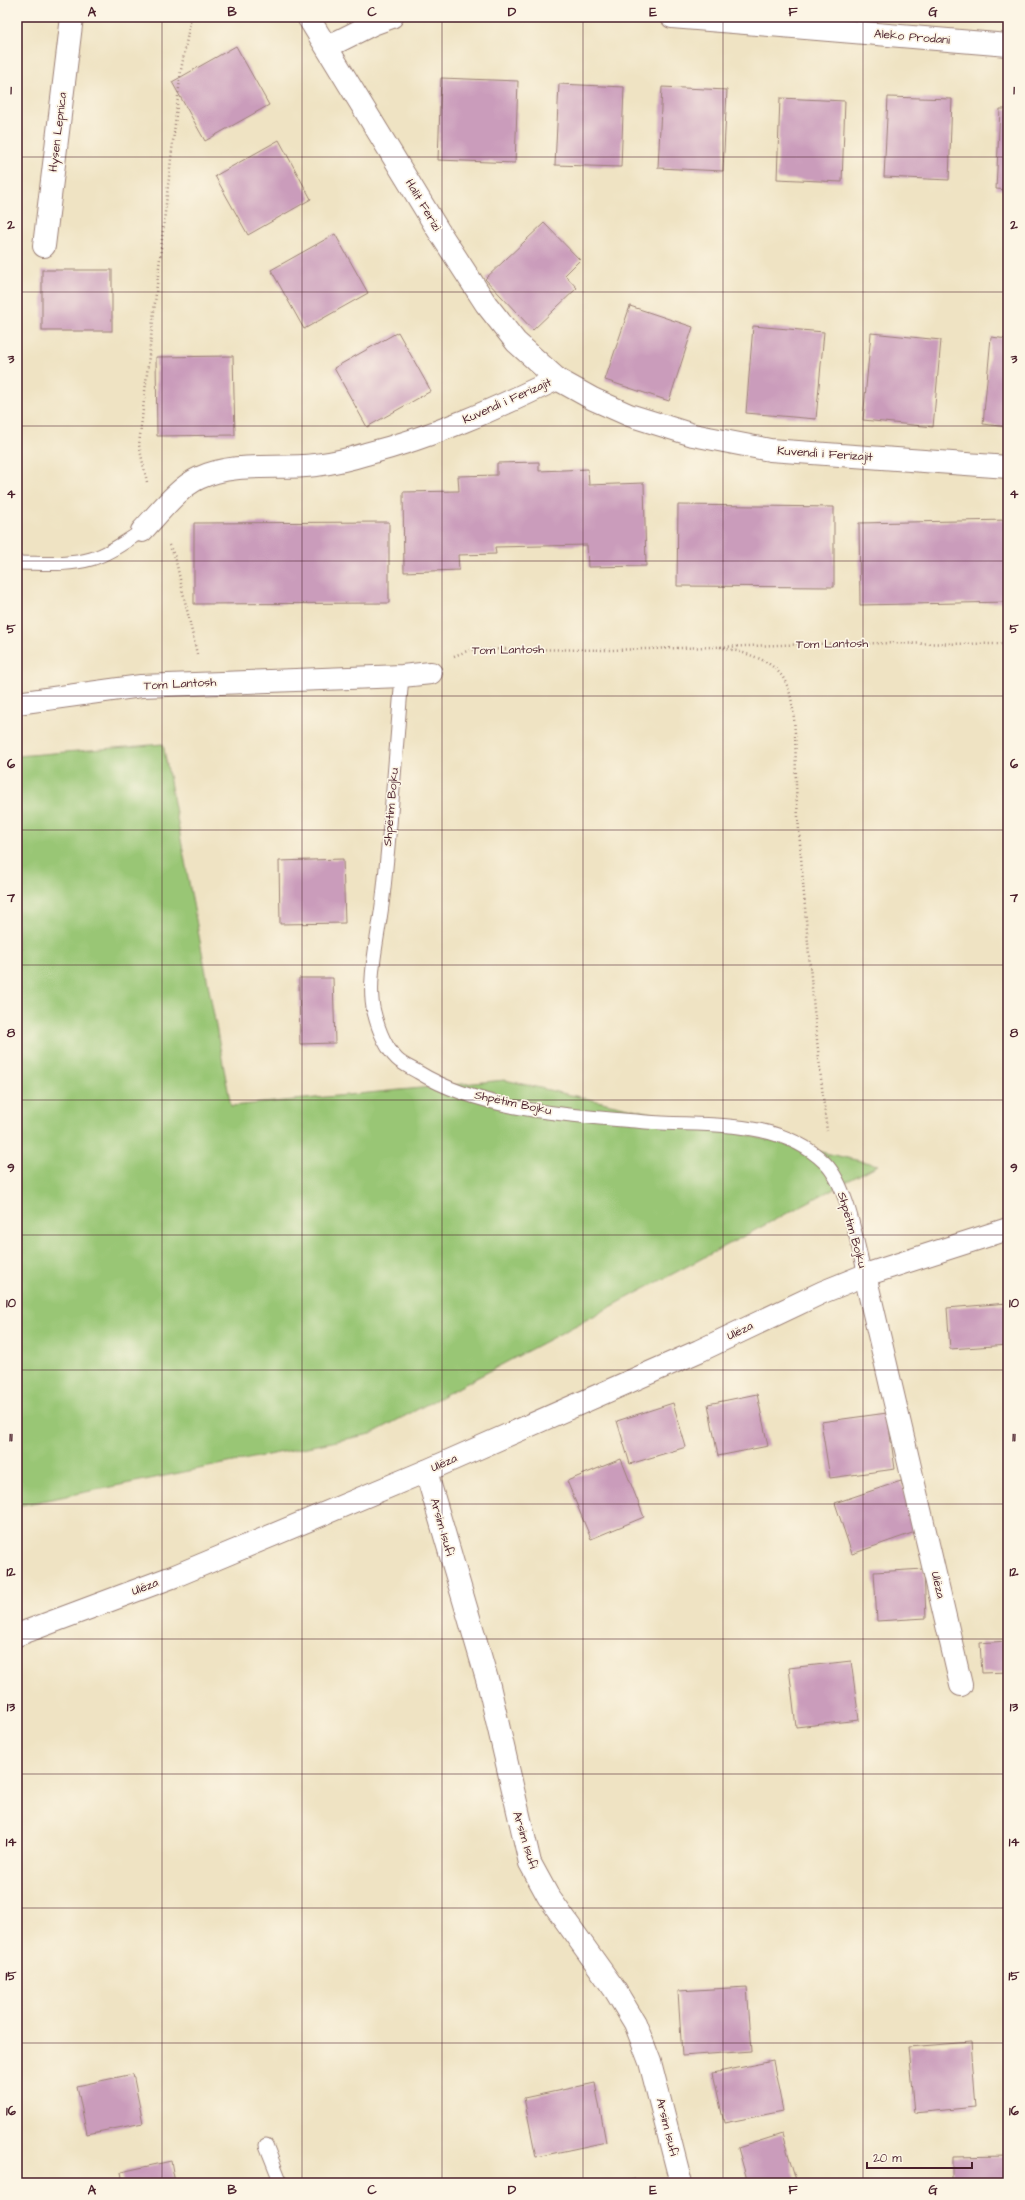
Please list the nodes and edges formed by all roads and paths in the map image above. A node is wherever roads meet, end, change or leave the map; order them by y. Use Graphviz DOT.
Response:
graph roads {
  1 [pos="72,17"];
  2 [pos="191,17"];
  3 [pos="308,17"];
  4 [pos="392,17"];
  5 [pos="672,17"];
  6 [pos="1008,45"];
  7 [pos="326,47"];
  8 [pos="44,246"];
  9 [pos="557,379"];
  10 [pos="1008,467"];
  11 [pos="148,524"];
  12 [pos="17,563"];
  13 [pos="1008,644"];
  14 [pos="720,647"];
  15 [pos="431,673"];
  16 [pos="402,676"];
  17 [pos="203,682"];
  18 [pos="17,703"];
  19 [pos="827,1133"];
  20 [pos="1008,1229"];
  21 [pos="865,1275"];
  22 [pos="426,1471"];
  23 [pos="17,1635"];
  24 [pos="961,1685"];
  25 [pos="266,2145"];
  26 [pos="281,2183"];
  27 [pos="681,2183"];
  1 -- 8 [label="street, Hysen Lepnica"];
  2 -- 11 [label="path"];
  3 -- 7 [label="street, Halit Ferizi"];
  4 -- 7 [label="street"];
  5 -- 6 [label="street, Aleko Prodani"];
  7 -- 9 [label="street, Halit Ferizi"];
  9 -- 10 [label="street, Kuvendi i Ferizajit"];
  9 -- 11 [label="street, Kuvendi i Ferizajit"];
  11 -- 12 [label="lane"];
  11 -- 17 [label="path"];
  13 -- 14 [label="path, Tom Lantosh"];
  14 -- 15 [label="path, Tom Lantosh"];
  14 -- 19 [label="path"];
  15 -- 16 [label="street, Tom Lantosh"];
  16 -- 17 [label="street, Tom Lantosh"];
  16 -- 21 [label="lane, Shpëtim Bojku"];
  17 -- 18 [label="street, Tom Lantosh"];
  20 -- 21 [label="street, Ulëza"];
  21 -- 22 [label="street, Ulëza"];
  21 -- 24 [label="street, Ulëza"];
  22 -- 23 [label="street, Ulëza"];
  22 -- 27 [label="street, Arsim Isufi"];
  25 -- 26 [label="lane"];
}
